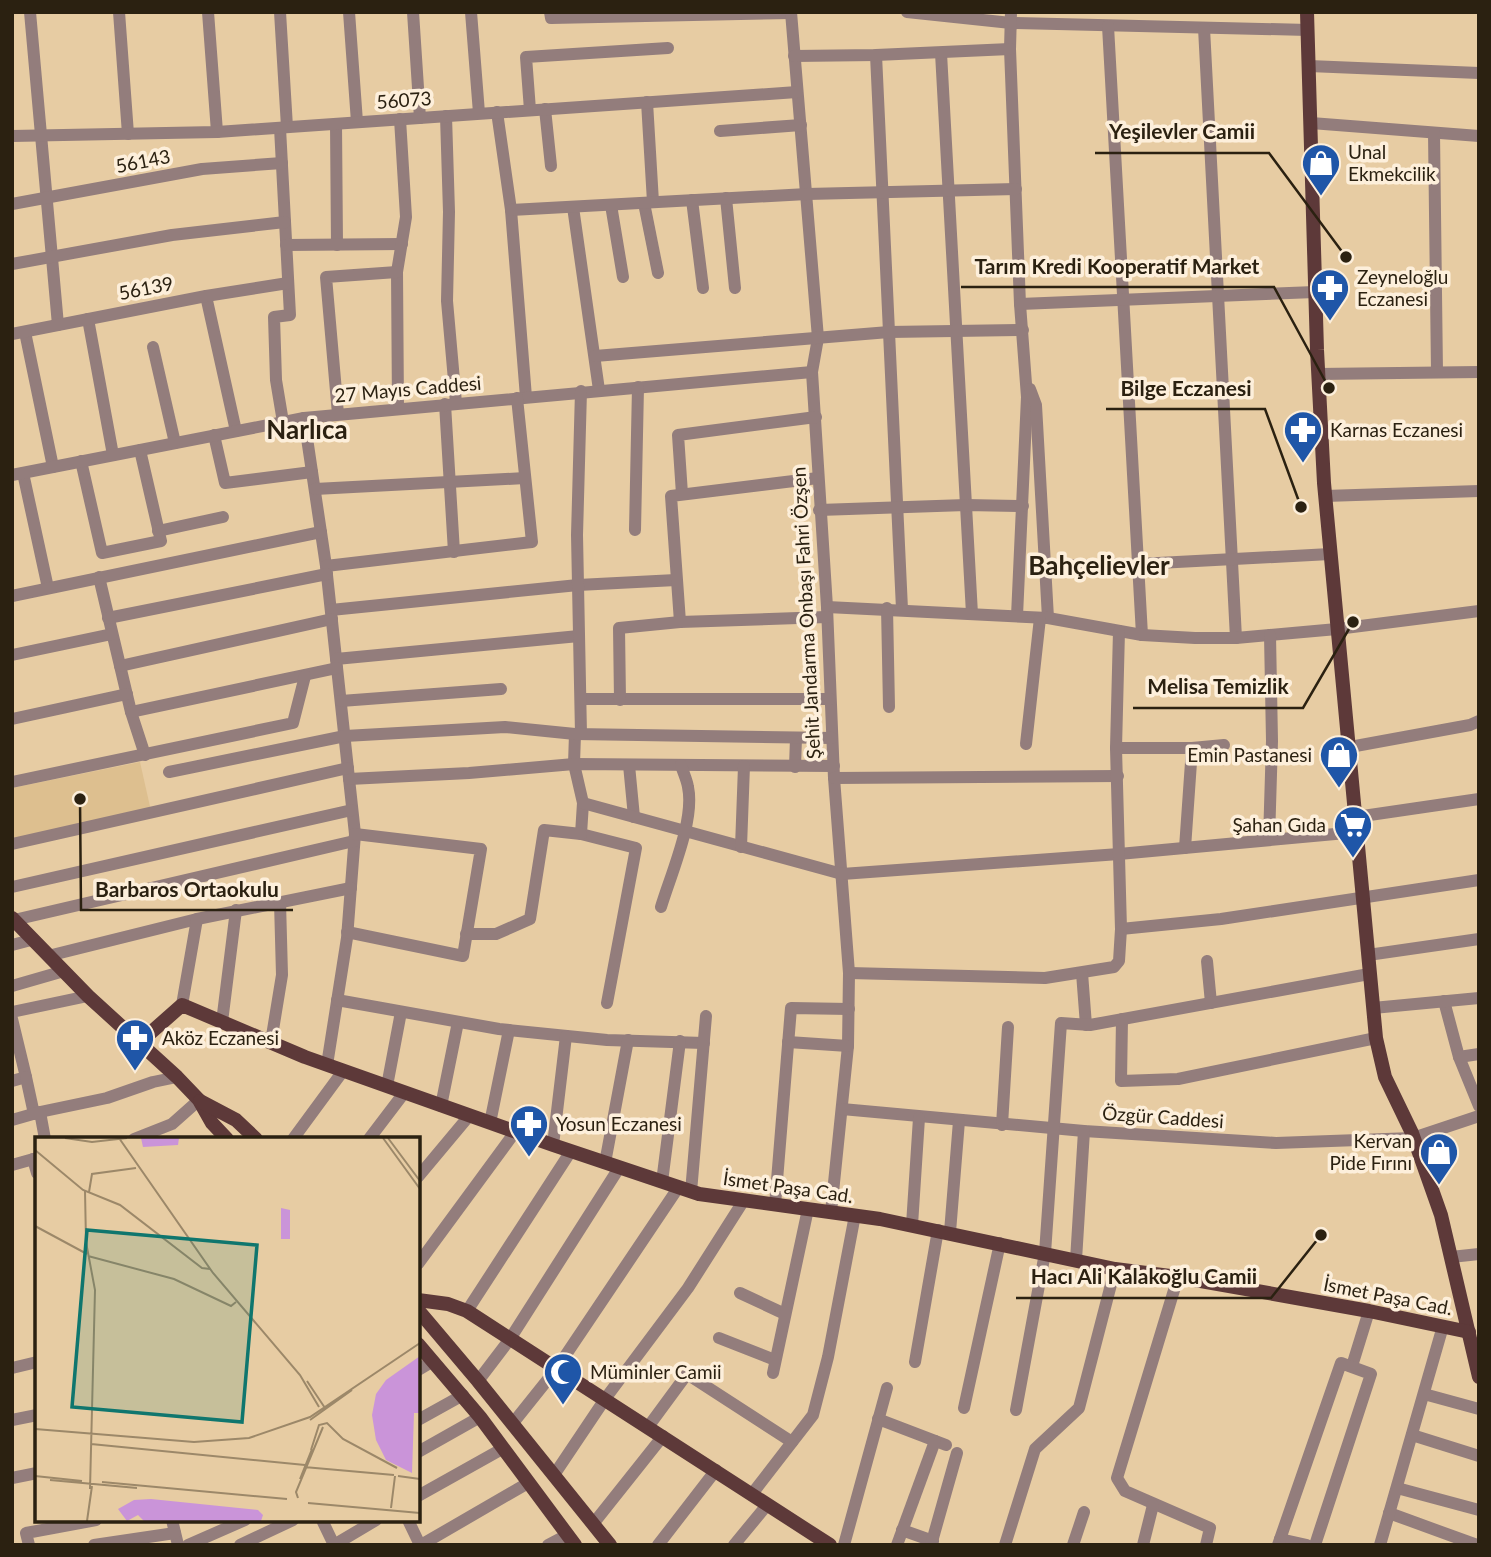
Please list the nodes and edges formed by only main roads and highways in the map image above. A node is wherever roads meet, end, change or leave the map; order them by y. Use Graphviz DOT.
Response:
graph roads {
  1 [pos="1307,12"];
  2 [pos="13,919"];
  3 [pos="139,1044"];
  4 [pos="199,1100"];
  5 [pos="225,1137"];
  6 [pos="254,1137"];
  7 [pos="422,1309"];
  8 [pos="1473,1341"];
  9 [pos="420,1346"];
  10 [pos="1479,1377"];
  11 [pos="571,1540"];
  12 [pos="820,1542"];
  13 [pos="610,1545"];
  1 -- 8 [label="main road"];
  2 -- 3 [label="main road"];
  3 -- 4 [label="main road"];
  3 -- 8 [label="main road, İsmet Paşa Cad."];
  4 -- 5 [label="main road"];
  4 -- 6 [label="main road"];
  7 -- 12 [label="main road"];
  7 -- 13 [label="main road"];
  8 -- 10 [label="main road"];
  9 -- 11 [label="main road"];
}
